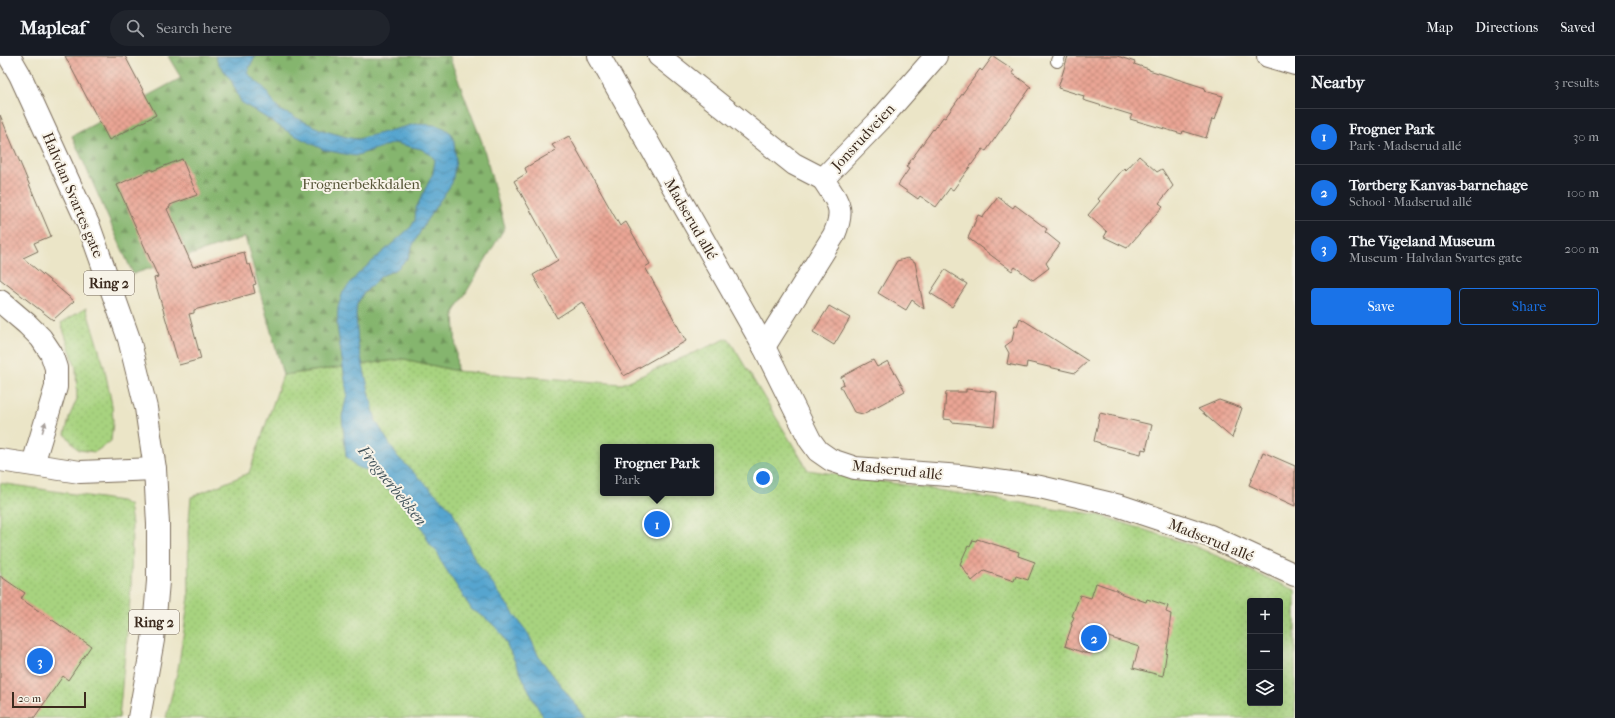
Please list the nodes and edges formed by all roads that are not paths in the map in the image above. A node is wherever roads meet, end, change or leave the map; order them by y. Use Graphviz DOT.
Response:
graph roads {
  1 [pos="9,56"];
  2 [pos="599,56"];
  3 [pos="659,56"];
  4 [pos="936,56"];
  5 [pos="1268,56"];
  6 [pos="1295,64"];
  7 [pos="823,179"];
  8 [pos="0,301"];
  9 [pos="764,347"];
  10 [pos="0,460"];
  11 [pos="33,464"];
  12 [pos="155,469"];
  13 [pos="1295,575"];
  14 [pos="139,718"];
  1 -- 12 [label="street, Halvdan Svartes gate / Ring 2"];
  2 -- 9 [label="street, Madserud allé"];
  3 -- 7 [label="street"];
  4 -- 7 [label="street, Jonsrudveien"];
  5 -- 6 [label="street"];
  7 -- 9 [label="street, Jonsrudveien"];
  11 -- 8 [label="street, one-way"];
  9 -- 13 [label="street, Madserud allé"];
  10 -- 11 [label="street"];
  11 -- 12 [label="street"];
  12 -- 14 [label="street, Halvdan Svartes gate / Ring 2"];
}
